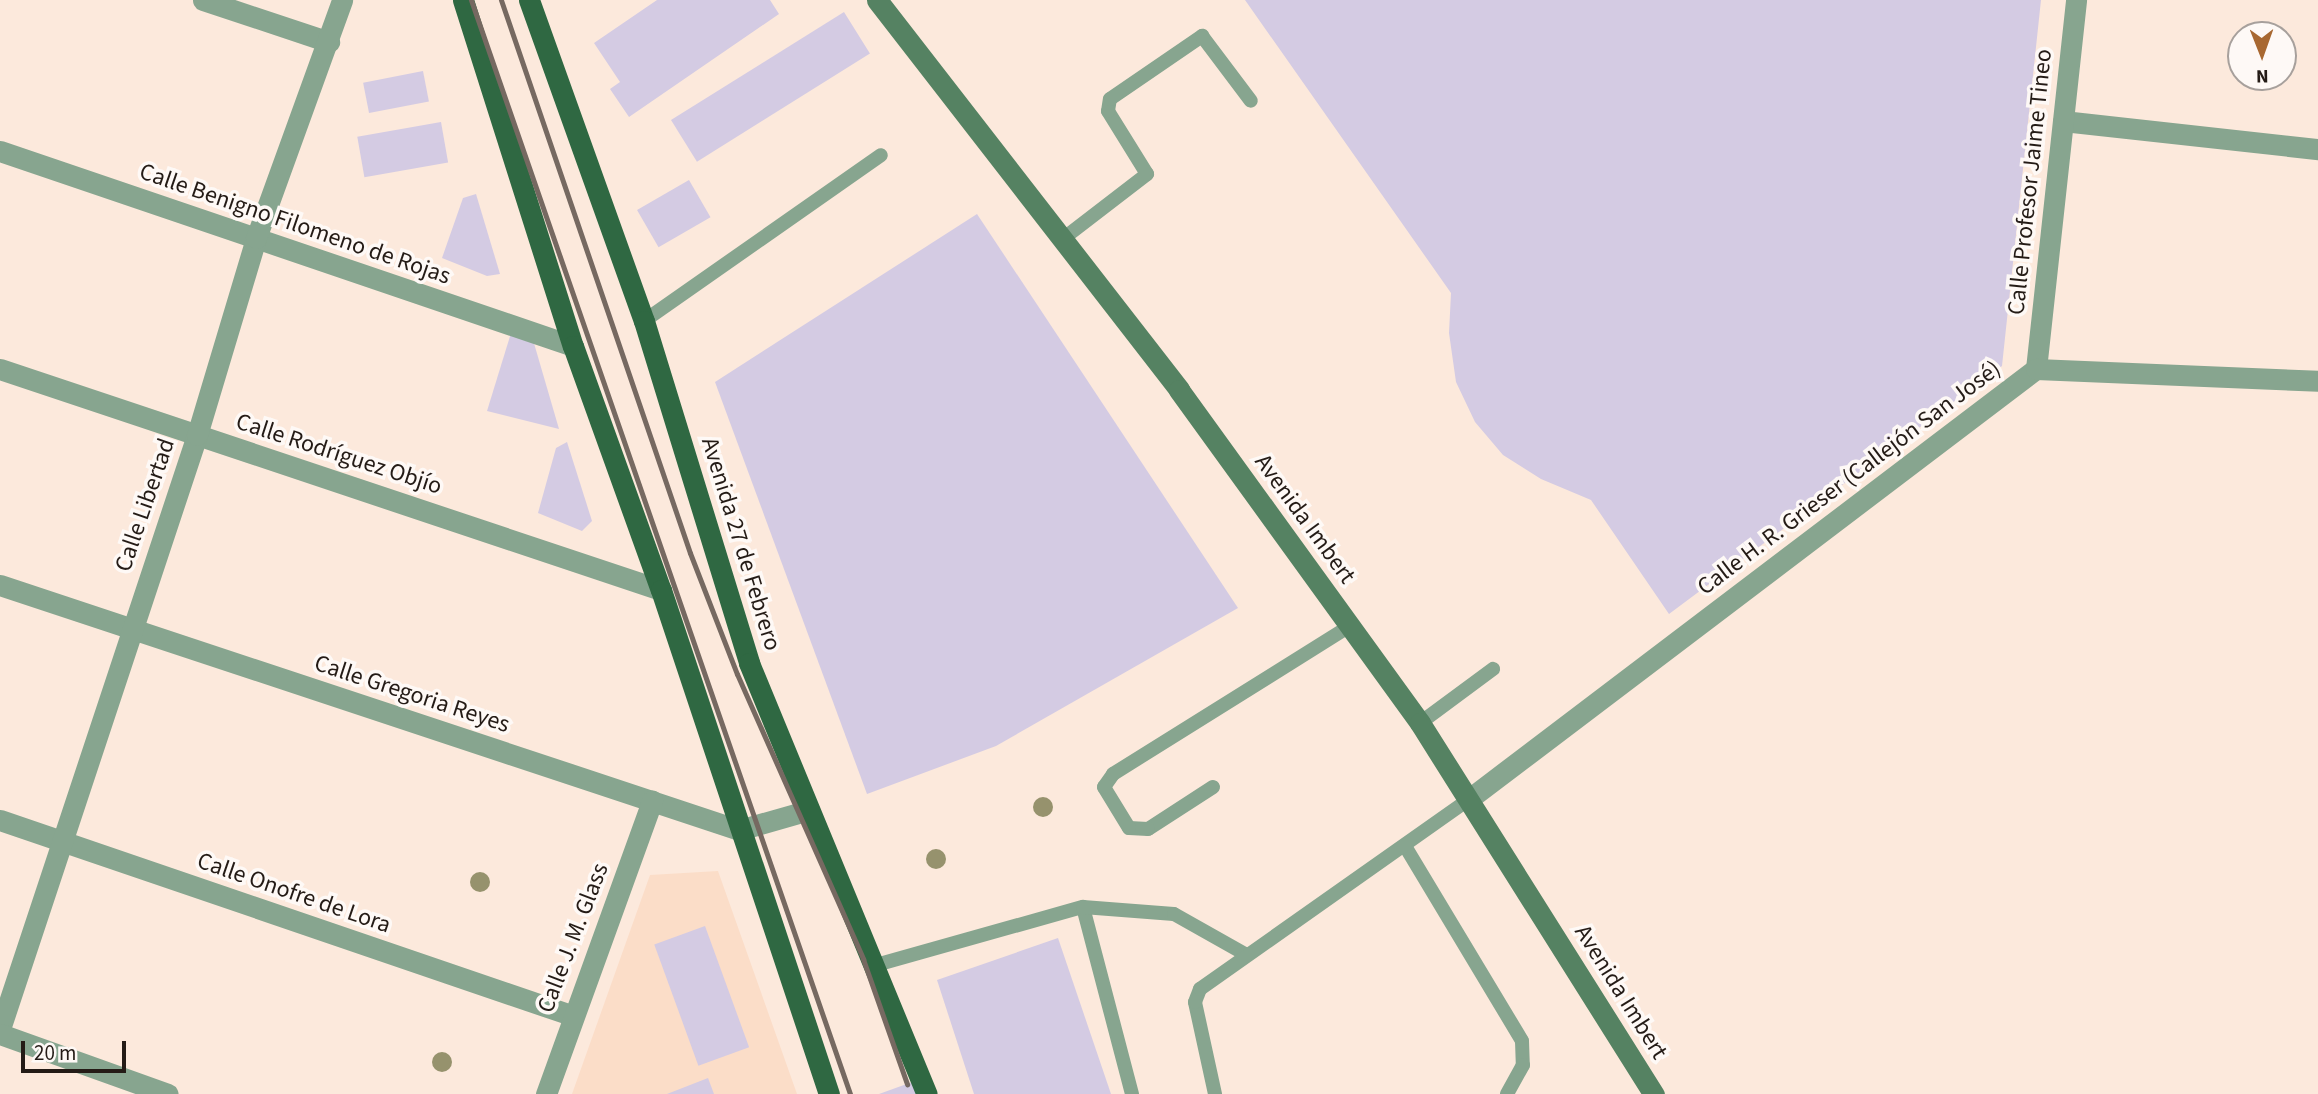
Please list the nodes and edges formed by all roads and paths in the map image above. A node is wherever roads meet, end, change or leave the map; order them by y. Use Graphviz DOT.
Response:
graph roads {
  1 [pos="203,0"];
  2 [pos="342,0"];
  3 [pos="450,0"];
  4 [pos="463,0"];
  5 [pos="529,0"];
  6 [pos="877,0"];
  7 [pos="2076,0"];
  8 [pos="470,26"];
  9 [pos="329,41"];
  10 [pos="1251,101"];
  11 [pos="2063,121"];
  12 [pos="2318,149"];
  13 [pos="0,151"];
  14 [pos="881,155"];
  15 [pos="256,238"];
  16 [pos="1065,238"];
  17 [pos="644,321"];
  18 [pos="573,346"];
  19 [pos="0,369"];
  20 [pos="2036,369"];
  21 [pos="2318,381"];
  22 [pos="197,435"];
  23 [pos="0,585"];
  24 [pos="661,590"];
  25 [pos="1350,626"];
  26 [pos="130,628"];
  27 [pos="1493,669"];
  28 [pos="1420,723"];
  29 [pos="1213,786"];
  30 [pos="1469,799"];
  31 [pos="652,801"];
  32 [pos="809,810"];
  33 [pos="0,820"];
  34 [pos="739,830"];
  35 [pos="63,841"];
  36 [pos="1405,846"];
  37 [pos="1083,907"];
  38 [pos="1245,954"];
  39 [pos="876,965"];
  40 [pos="571,1015"];
  41 [pos="0,1031"];
  42 [pos="168,1094"];
  43 [pos="546,1094"];
  44 [pos="829,1094"];
  45 [pos="927,1094"];
  46 [pos="1132,1094"];
  47 [pos="1215,1094"];
  48 [pos="1507,1094"];
  49 [pos="1654,1094"];
  1 -- 9 [label="street"];
  2 -- 9 [label="street, Calle Libertad"];
  3 -- 8 [label="street"];
  4 -- 8 [label="main road"];
  5 -- 17 [label="main road, Avenida 27 de Febrero"];
  6 -- 16 [label="main road, Avenida Imbert"];
  7 -- 11 [label="street, Calle Profesor Jaime Tineo"];
  8 -- 18 [label="main road"];
  9 -- 15 [label="street, Calle Libertad"];
  10 -- 16 [label="lane"];
  11 -- 12 [label="street"];
  11 -- 20 [label="street, Calle Profesor Jaime Tineo"];
  13 -- 15 [label="street, Calle Benigno Filomeno de Rojas"];
  14 -- 17 [label="lane"];
  15 -- 18 [label="street, Calle Benigno Filomeno de Rojas"];
  15 -- 22 [label="street, Calle Libertad"];
  16 -- 25 [label="main road, Avenida Imbert"];
  17 -- 32 [label="main road, Avenida 27 de Febrero"];
  18 -- 24 [label="main road"];
  19 -- 22 [label="street, Calle Rodríguez Objío"];
  20 -- 21 [label="street, Calle H. R. Grieser (Callejón San José)"];
  20 -- 30 [label="street, Calle H. R. Grieser (Callejón San José)"];
  22 -- 24 [label="street, Calle Rodríguez Objío"];
  22 -- 26 [label="street, Calle Libertad"];
  23 -- 26 [label="street, Calle Gregoria Reyes"];
  24 -- 34 [label="main road"];
  25 -- 28 [label="main road, Avenida Imbert"];
  25 -- 29 [label="lane"];
  26 -- 31 [label="street, Calle Gregoria Reyes"];
  26 -- 35 [label="street, Calle Libertad"];
  27 -- 28 [label="lane"];
  28 -- 30 [label="main road, Avenida Imbert"];
  30 -- 36 [label="lane"];
  30 -- 49 [label="main road, Avenida Imbert"];
  31 -- 34 [label="street, Calle Gregoria Reyes"];
  31 -- 40 [label="street, Calle J. M. Glass"];
  32 -- 34 [label="street"];
  32 -- 39 [label="main road, Avenida 27 de Febrero"];
  33 -- 35 [label="street, Calle Onofre de Lora"];
  34 -- 44 [label="main road"];
  35 -- 40 [label="street, Calle Onofre de Lora"];
  35 -- 41 [label="street, Calle Libertad"];
  36 -- 38 [label="lane"];
  36 -- 48 [label="lane"];
  37 -- 38 [label="lane"];
  37 -- 39 [label="lane"];
  37 -- 46 [label="lane"];
  38 -- 47 [label="lane"];
  39 -- 45 [label="main road, Avenida 27 de Febrero"];
  40 -- 43 [label="street, Calle J. M. Glass"];
  41 -- 42 [label="street"];
}
